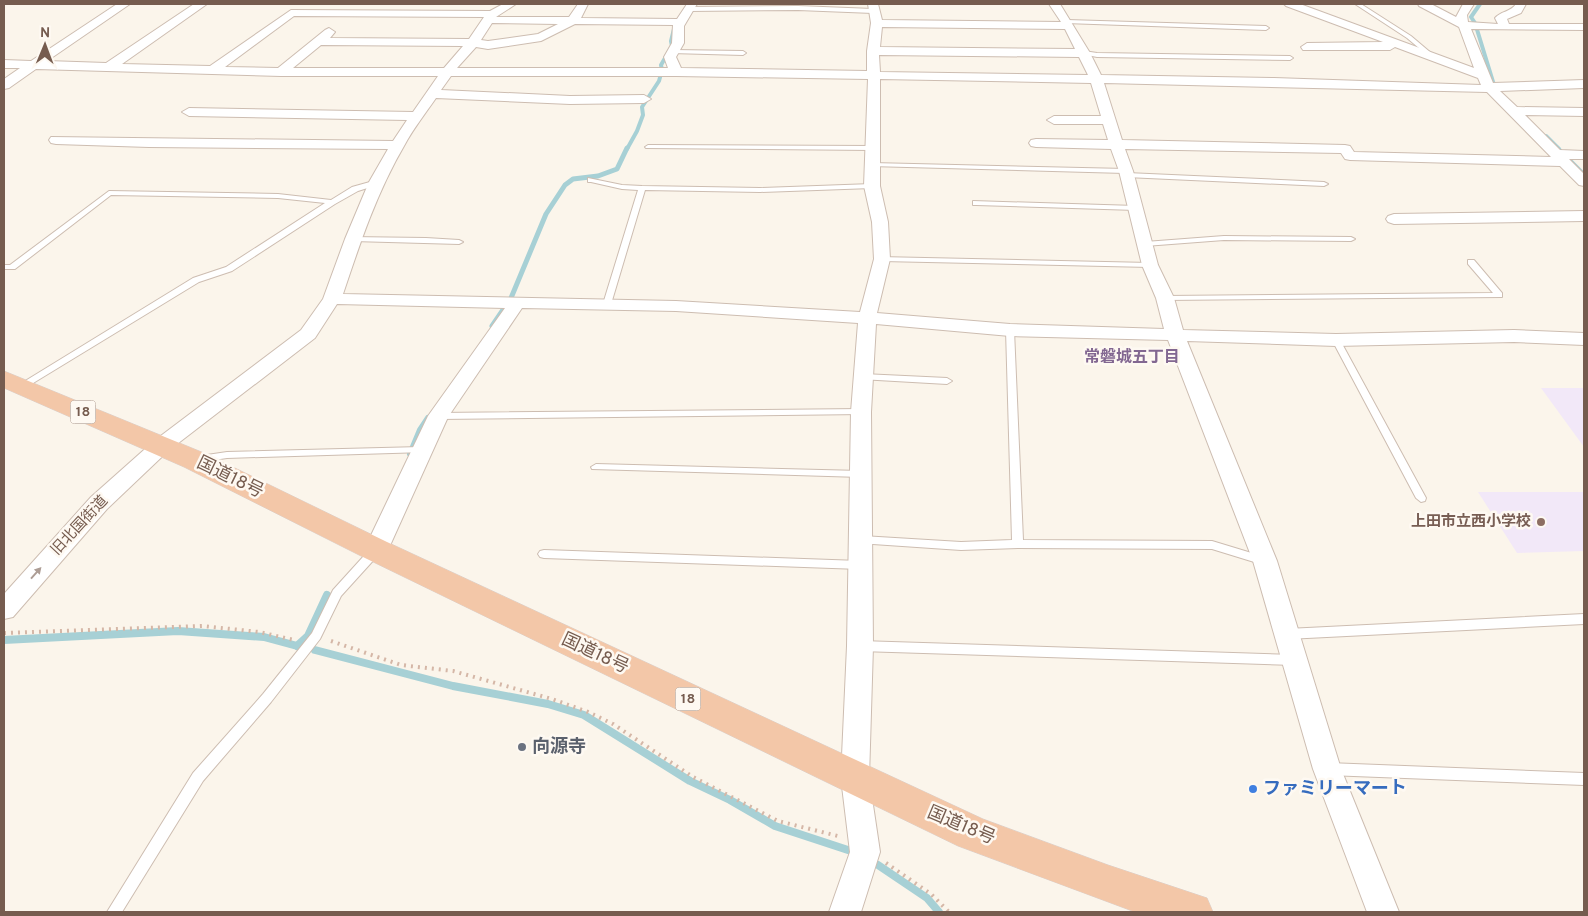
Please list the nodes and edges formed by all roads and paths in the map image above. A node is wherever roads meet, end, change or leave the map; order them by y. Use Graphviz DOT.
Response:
graph roads {
  1 [pos="124,4"];
  2 [pos="202,4"];
  3 [pos="511,4"];
  4 [pos="583,4"];
  5 [pos="1055,4"];
  6 [pos="1290,4"];
  7 [pos="1358,4"];
  8 [pos="1423,4"];
  9 [pos="1469,4"];
  10 [pos="1521,4"];
  11 [pos="690,6"];
  12 [pos="873,7"];
  13 [pos="349,14"];
  14 [pos="490,17"];
  15 [pos="573,21"];
  16 [pos="680,22"];
  17 [pos="876,23"];
  18 [pos="1068,24"];
  19 [pos="1463,25"];
  20 [pos="1505,27"];
  21 [pos="1584,27"];
  22 [pos="1266,28"];
  23 [pos="533,38"];
  24 [pos="319,41"];
  25 [pos="473,43"];
  26 [pos="488,45"];
  27 [pos="1403,46"];
  28 [pos="1307,47"];
  29 [pos="873,51"];
  30 [pos="673,52"];
  31 [pos="744,53"];
  32 [pos="1084,53"];
  33 [pos="1290,58"];
  34 [pos="1435,58"];
  35 [pos="4,64"];
  36 [pos="31,65"];
  37 [pos="109,67"];
  38 [pos="214,70"];
  39 [pos="448,71"];
  40 [pos="281,72"];
  41 [pos="471,72"];
  42 [pos="510,72"];
  43 [pos="676,72"];
  44 [pos="874,76"];
  45 [pos="1097,80"];
  46 [pos="1486,81"];
  47 [pos="4,85"];
  48 [pos="1581,87"];
  49 [pos="432,94"];
  50 [pos="644,99"];
  51 [pos="1512,111"];
  52 [pos="189,112"];
  53 [pos="1584,112"];
  54 [pos="417,116"];
  55 [pos="1054,120"];
  56 [pos="1109,120"];
  57 [pos="56,140"];
  58 [pos="1036,143"];
  59 [pos="1116,144"];
  60 [pos="398,145"];
  61 [pos="648,147"];
  62 [pos="872,148"];
  63 [pos="1584,155"];
  64 [pos="1559,158"];
  65 [pos="872,165"];
  66 [pos="1126,173"];
  67 [pos="591,180"];
  68 [pos="377,182"];
  69 [pos="1584,182"];
  70 [pos="1324,184"];
  71 [pos="872,186"];
  72 [pos="642,188"];
  73 [pos="332,202"];
  74 [pos="976,203"];
  75 [pos="1136,208"];
  76 [pos="1584,216"];
  77 [pos="1394,219"];
  78 [pos="353,239"];
  79 [pos="1351,239"];
  80 [pos="459,242"];
  81 [pos="1145,244"];
  82 [pos="882,259"];
  83 [pos="1471,262"];
  84 [pos="1150,265"];
  85 [pos="4,267"];
  86 [pos="1164,298"];
  87 [pos="332,299"];
  88 [pos="517,303"];
  89 [pos="607,304"];
  90 [pos="867,318"];
  91 [pos="1010,330"];
  92 [pos="1175,334"];
  93 [pos="1584,339"];
  94 [pos="1336,340"];
  95 [pos="864,377"];
  96 [pos="947,381"];
  97 [pos="13,382"];
  98 [pos="861,412"];
  99 [pos="438,416"];
  100 [pos="161,446"];
  101 [pos="421,450"];
  102 [pos="194,460"];
  103 [pos="596,467"];
  104 [pos="861,474"];
  105 [pos="1421,498"];
  106 [pos="862,540"];
  107 [pos="1018,544"];
  108 [pos="376,550"];
  109 [pos="544,554"];
  110 [pos="1265,561"];
  111 [pos="862,565"];
  112 [pos="4,610"];
  113 [pos="1584,619"];
  114 [pos="4,633"];
  115 [pos="1287,634"];
  116 [pos="313,640"];
  117 [pos="860,646"];
  118 [pos="1294,660"];
  119 [pos="1328,769"];
  120 [pos="855,778"];
  121 [pos="1584,779"];
  122 [pos="864,848"];
  123 [pos="114,912"];
  124 [pos="844,912"];
  125 [pos="949,912"];
  126 [pos="1193,912"];
  127 [pos="1383,912"];
  1 -- 36 [label="street"];
  2 -- 37 [label="street"];
  3 -- 14 [label="street"];
  4 -- 15 [label="street"];
  5 -- 18 [label="street"];
  6 -- 27 [label="street"];
  7 -- 34 [label="lane"];
  8 -- 19 [label="street"];
  9 -- 19 [label="street"];
  10 -- 20 [label="street"];
  11 -- 12 [label="lane"];
  11 -- 16 [label="street"];
  12 -- 17 [label="street"];
  13 -- 14 [label="street"];
  13 -- 24 [label="street"];
  13 -- 38 [label="street"];
  14 -- 15 [label="street"];
  14 -- 25 [label="street, 旧北国街道"];
  15 -- 16 [label="street"];
  15 -- 23 [label="street"];
  16 -- 30 [label="street"];
  17 -- 18 [label="street"];
  17 -- 29 [label="street"];
  18 -- 22 [label="lane"];
  18 -- 32 [label="street"];
  19 -- 20 [label="street"];
  19 -- 46 [label="street"];
  20 -- 21 [label="street"];
  23 -- 26 [label="street"];
  23 -- 42 [label="street"];
  24 -- 25 [label="street"];
  24 -- 40 [label="street"];
  25 -- 26 [label="street"];
  25 -- 39 [label="street, 旧北国街道"];
  26 -- 41 [label="street"];
  27 -- 28 [label="street"];
  27 -- 34 [label="street"];
  29 -- 32 [label="street"];
  29 -- 44 [label="street"];
  30 -- 31 [label="lane"];
  30 -- 43 [label="street"];
  32 -- 33 [label="lane"];
  32 -- 45 [label="street"];
  34 -- 46 [label="street"];
  35 -- 36 [label="street"];
  36 -- 37 [label="street"];
  36 -- 47 [label="street"];
  37 -- 38 [label="street"];
  38 -- 40 [label="street"];
  39 -- 40 [label="street"];
  39 -- 41 [label="street"];
  39 -- 49 [label="street, 旧北国街道"];
  41 -- 42 [label="street"];
  42 -- 43 [label="street"];
  43 -- 44 [label="street"];
  44 -- 45 [label="street"];
  44 -- 62 [label="street"];
  45 -- 46 [label="street"];
  45 -- 56 [label="street"];
  46 -- 48 [label="street"];
  46 -- 51 [label="street"];
  49 -- 50 [label="street"];
  49 -- 54 [label="street, 旧北国街道"];
  51 -- 53 [label="street"];
  51 -- 64 [label="street"];
  52 -- 54 [label="street"];
  54 -- 60 [label="street, 旧北国街道"];
  55 -- 56 [label="street"];
  56 -- 59 [label="street"];
  57 -- 60 [label="street"];
  58 -- 59 [label="street"];
  59 -- 64 [label="street"];
  59 -- 66 [label="street"];
  60 -- 68 [label="street, 旧北国街道"];
  61 -- 62 [label="lane"];
  62 -- 65 [label="street"];
  63 -- 64 [label="street"];
  64 -- 69 [label="street"];
  65 -- 66 [label="lane"];
  65 -- 71 [label="street"];
  66 -- 70 [label="lane"];
  66 -- 75 [label="street"];
  67 -- 72 [label="lane"];
  68 -- 73 [label="lane"];
  68 -- 78 [label="street, 旧北国街道"];
  71 -- 72 [label="lane"];
  71 -- 82 [label="street"];
  72 -- 89 [label="lane"];
  73 -- 85 [label="lane"];
  73 -- 97 [label="lane"];
  74 -- 75 [label="lane"];
  75 -- 81 [label="street"];
  76 -- 77 [label="street"];
  78 -- 80 [label="lane"];
  78 -- 87 [label="street, 旧北国街道"];
  79 -- 81 [label="lane"];
  81 -- 84 [label="street"];
  82 -- 84 [label="lane"];
  82 -- 90 [label="street"];
  83 -- 86 [label="lane"];
  84 -- 86 [label="street"];
  86 -- 92 [label="street"];
  87 -- 88 [label="street"];
  87 -- 100 [label="street, 旧北国街道"];
  88 -- 89 [label="street"];
  88 -- 99 [label="street"];
  89 -- 90 [label="street"];
  90 -- 91 [label="street"];
  90 -- 95 [label="street"];
  91 -- 92 [label="street"];
  91 -- 107 [label="lane"];
  92 -- 94 [label="street"];
  92 -- 110 [label="street"];
  93 -- 94 [label="street"];
  94 -- 105 [label="lane"];
  95 -- 96 [label="lane"];
  95 -- 98 [label="street"];
  97 -- 100 [label="highway, 国道18号 / 18"];
  98 -- 99 [label="lane"];
  98 -- 104 [label="street"];
  99 -- 101 [label="street"];
  100 -- 102 [label="highway, 国道18号 / 18"];
  112 -- 100 [label="street, 旧北国街道, one-way"];
  101 -- 102 [label="lane"];
  101 -- 108 [label="street"];
  102 -- 108 [label="highway, 国道18号 / 18"];
  103 -- 104 [label="lane"];
  104 -- 106 [label="street"];
  106 -- 107 [label="lane"];
  106 -- 111 [label="street"];
  107 -- 110 [label="lane"];
  108 -- 116 [label="lane"];
  108 -- 120 [label="highway, 国道18号 / 18"];
  109 -- 111 [label="lane"];
  110 -- 115 [label="street"];
  111 -- 117 [label="street"];
  113 -- 115 [label="lane"];
  114 -- 116 [label="path"];
  115 -- 118 [label="street"];
  116 -- 122 [label="path"];
  116 -- 123 [label="lane"];
  117 -- 118 [label="lane"];
  117 -- 120 [label="street"];
  118 -- 119 [label="street"];
  119 -- 121 [label="lane"];
  119 -- 127 [label="street"];
  120 -- 122 [label="street"];
  120 -- 126 [label="highway, 国道18号 / 18"];
  122 -- 124 [label="street"];
  122 -- 125 [label="path"];
}
